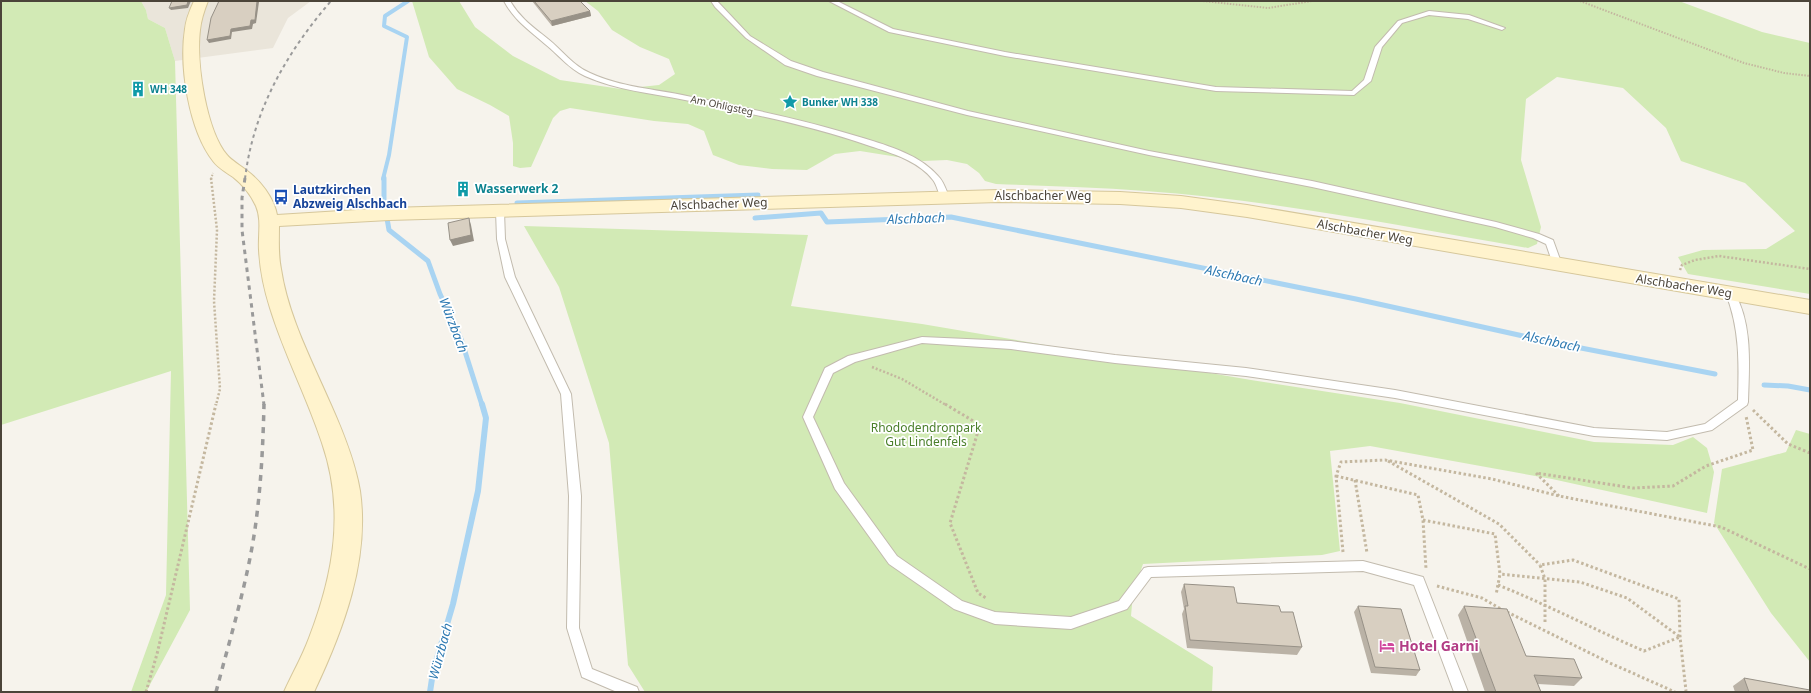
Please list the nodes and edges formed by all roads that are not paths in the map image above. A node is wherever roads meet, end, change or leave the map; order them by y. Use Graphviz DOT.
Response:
graph roads {
  1 [pos="201,1"];
  2 [pos="507,1"];
  3 [pos="714,1"];
  4 [pos="832,1"];
  5 [pos="1502,28"];
  6 [pos="945,197"];
  7 [pos="500,211"];
  8 [pos="268,221"];
  9 [pos="1557,265"];
  10 [pos="1731,294"];
  11 [pos="1810,307"];
  12 [pos="299,692"];
  13 [pos="632,692"];
  14 [pos="1461,692"];
  1 -- 8 [label="street"];
  2 -- 6 [label="lane, Am Ohligsteg"];
  3 -- 9 [label="lane"];
  4 -- 5 [label="lane"];
  6 -- 7 [label="street, Alschbacher Weg"];
  6 -- 9 [label="street, Alschbacher Weg"];
  7 -- 8 [label="street, Alschbacher Weg"];
  7 -- 13 [label="lane"];
  8 -- 12 [label="street"];
  9 -- 10 [label="street, Alschbacher Weg"];
  10 -- 11 [label="street, Alschbacher Weg"];
  10 -- 14 [label="lane"];
}
